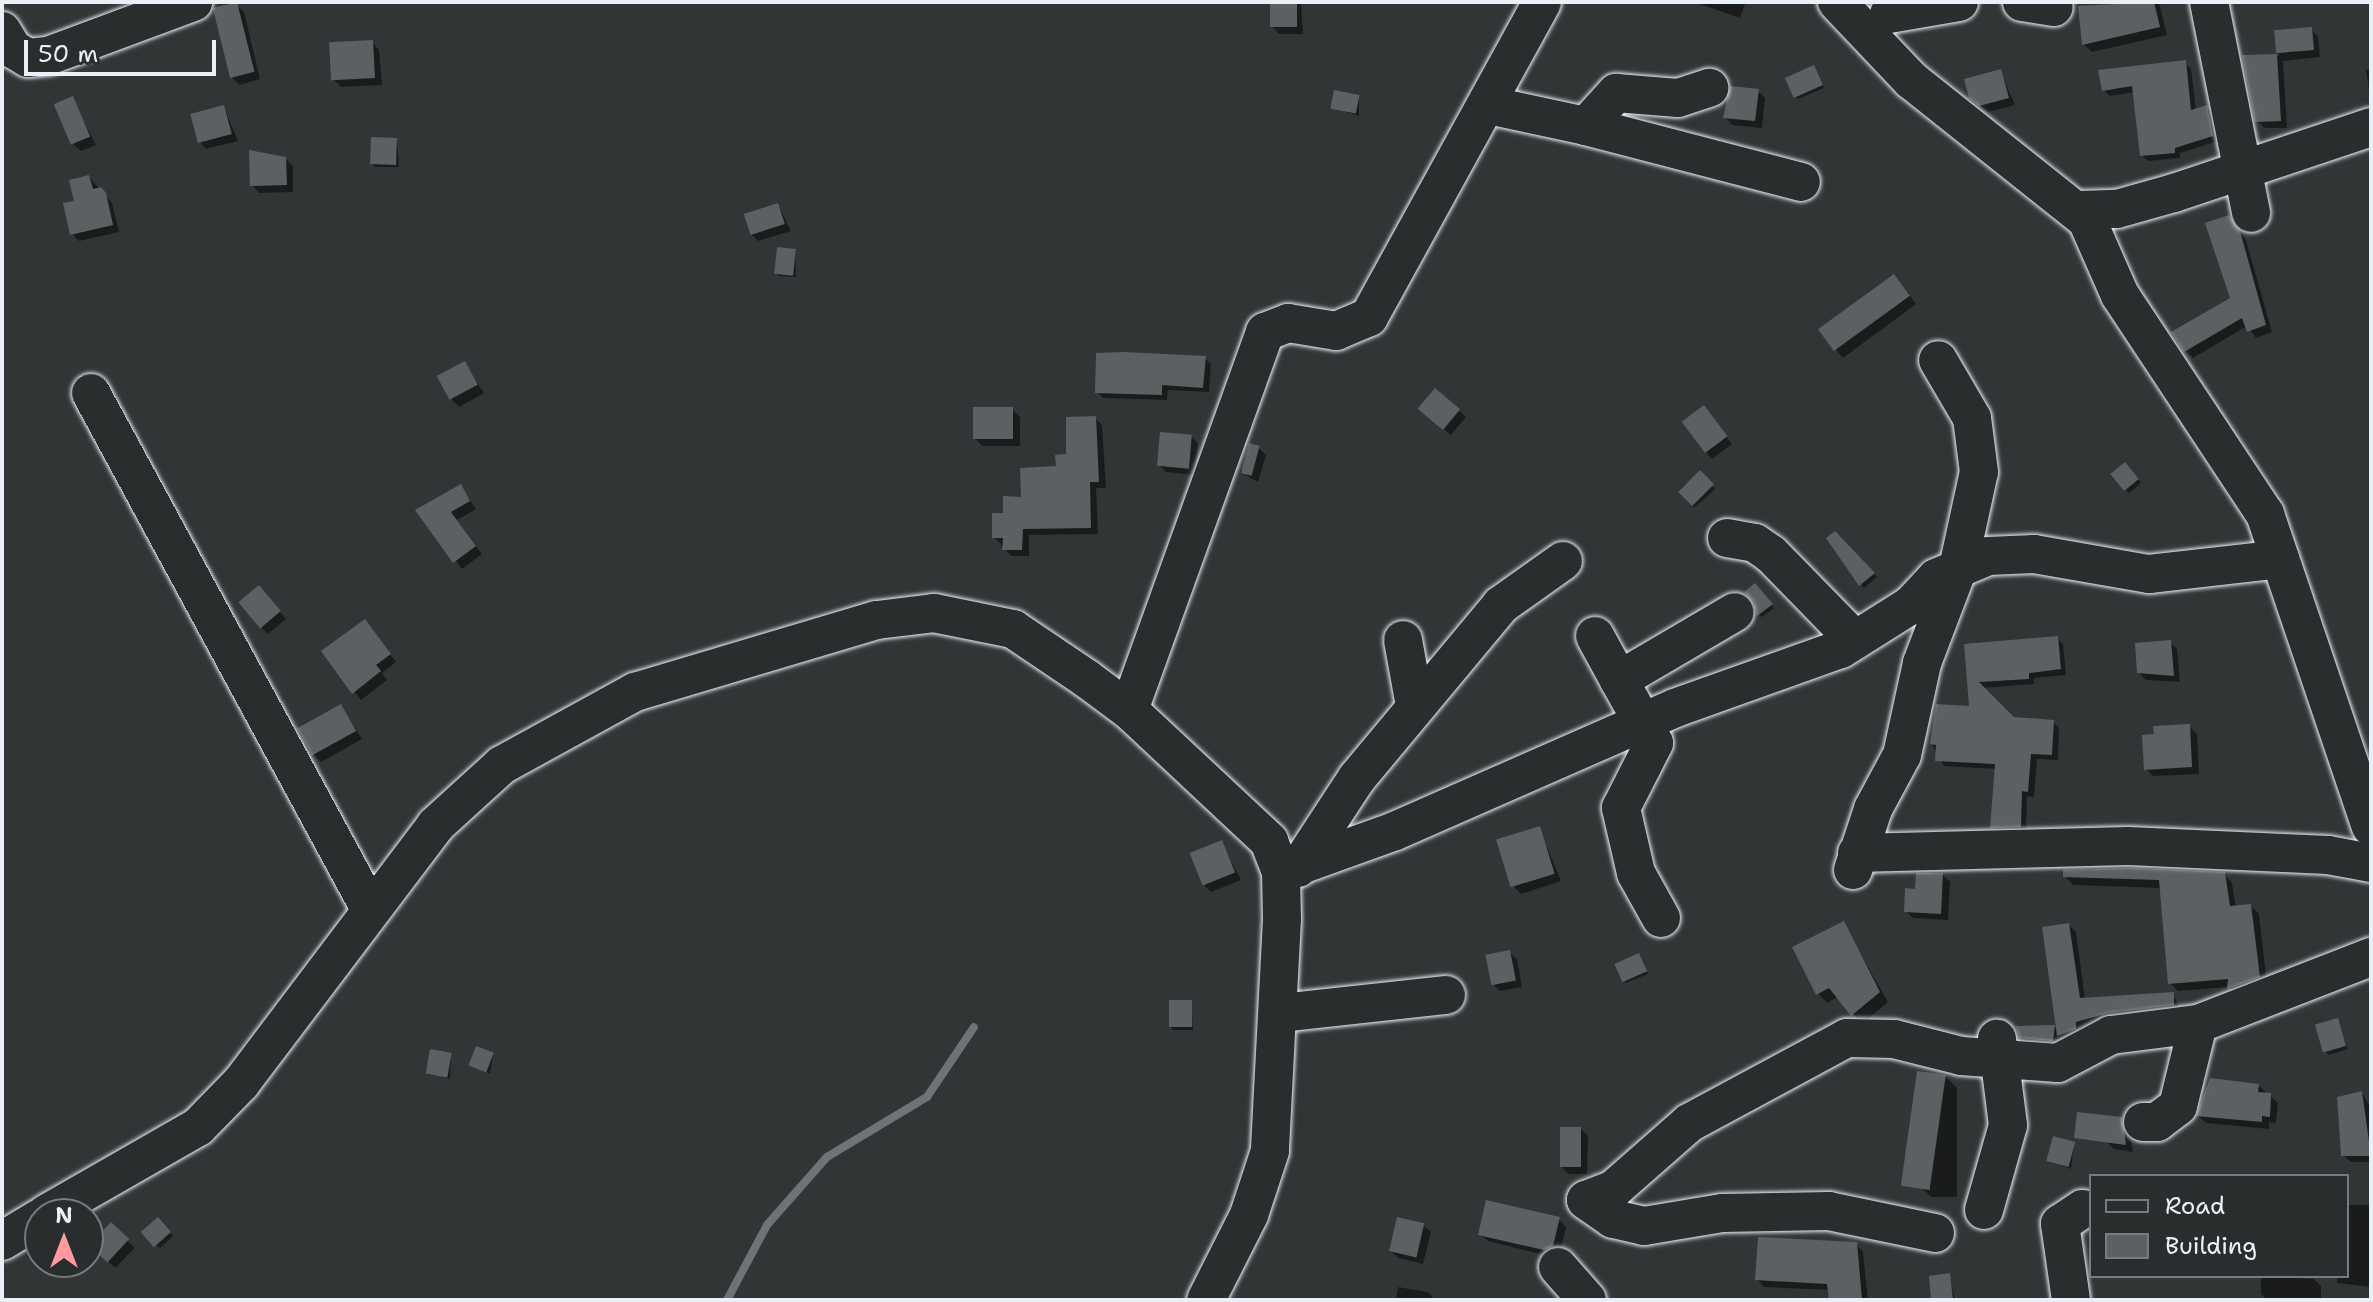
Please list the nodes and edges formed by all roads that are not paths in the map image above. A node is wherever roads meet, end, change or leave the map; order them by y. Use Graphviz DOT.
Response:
graph roads {
  1 [pos="193,2"];
  2 [pos="1542,2"];
  3 [pos="1837,2"];
  4 [pos="1959,2"];
  5 [pos="2209,2"];
  6 [pos="1890,8"];
  7 [pos="2,31"];
  8 [pos="1887,57"];
  9 [pos="1709,88"];
  10 [pos="1488,105"];
  11 [pos="1586,126"];
  12 [pos="2371,127"];
  13 [pos="2242,169"];
  14 [pos="1801,182"];
  15 [pos="2079,210"];
  16 [pos="2251,213"];
  17 [pos="1938,360"];
  18 [pos="91,393"];
  19 [pos="1727,538"];
  20 [pos="2280,559"];
  21 [pos="1563,561"];
  22 [pos="1958,568"];
  23 [pos="1735,612"];
  24 [pos="1595,636"];
  25 [pos="1403,640"];
  26 [pos="1855,640"];
  27 [pos="1619,680"];
  28 [pos="1415,706"];
  29 [pos="1129,710"];
  30 [pos="1641,723"];
  31 [pos="2371,827"];
  32 [pos="2371,863"];
  33 [pos="1289,870"];
  34 [pos="369,907"];
  35 [pos="1661,918"];
  36 [pos="2371,957"];
  37 [pos="1446,995"];
  38 [pos="1280,1013"];
  39 [pos="2198,1024"];
  40 [pos="1999,1049"];
  41 [pos="2143,1122"];
  42 [pos="74,1198"];
  43 [pos="2082,1209"];
  44 [pos="1984,1210"];
  45 [pos="24,1228"];
  46 [pos="1935,1233"];
  47 [pos="2,1241"];
  48 [pos="1558,1267"];
  49 [pos="1206,1300"];
  50 [pos="1587,1300"];
  51 [pos="2071,1300"];
  1 -- 7 [label="street"];
  2 -- 10 [label="street"];
  3 -- 8 [label="street"];
  4 -- 6 [label="street"];
  5 -- 13 [label="street"];
  6 -- 8 [label="street"];
  8 -- 15 [label="street"];
  9 -- 11 [label="street"];
  10 -- 11 [label="street"];
  10 -- 29 [label="street"];
  11 -- 14 [label="street"];
  12 -- 13 [label="street"];
  13 -- 15 [label="street"];
  13 -- 16 [label="street"];
  15 -- 20 [label="street"];
  17 -- 22 [label="street"];
  18 -- 34 [label="street"];
  19 -- 26 [label="street"];
  20 -- 22 [label="street"];
  20 -- 31 [label="street"];
  21 -- 28 [label="street"];
  22 -- 26 [label="street"];
  22 -- 32 [label="street"];
  23 -- 27 [label="street"];
  24 -- 27 [label="street"];
  25 -- 28 [label="street"];
  26 -- 30 [label="street"];
  27 -- 30 [label="street"];
  28 -- 33 [label="street"];
  29 -- 33 [label="street"];
  29 -- 34 [label="street"];
  30 -- 33 [label="street"];
  30 -- 35 [label="street"];
  33 -- 38 [label="street"];
  34 -- 42 [label="street"];
  36 -- 39 [label="street"];
  37 -- 38 [label="street"];
  38 -- 49 [label="street"];
  39 -- 40 [label="street"];
  39 -- 41 [label="street"];
  40 -- 44 [label="street"];
  40 -- 46 [label="street"];
  43 -- 51 [label="street"];
  45 -- 47 [label="street"];
  48 -- 50 [label="street"];
}
